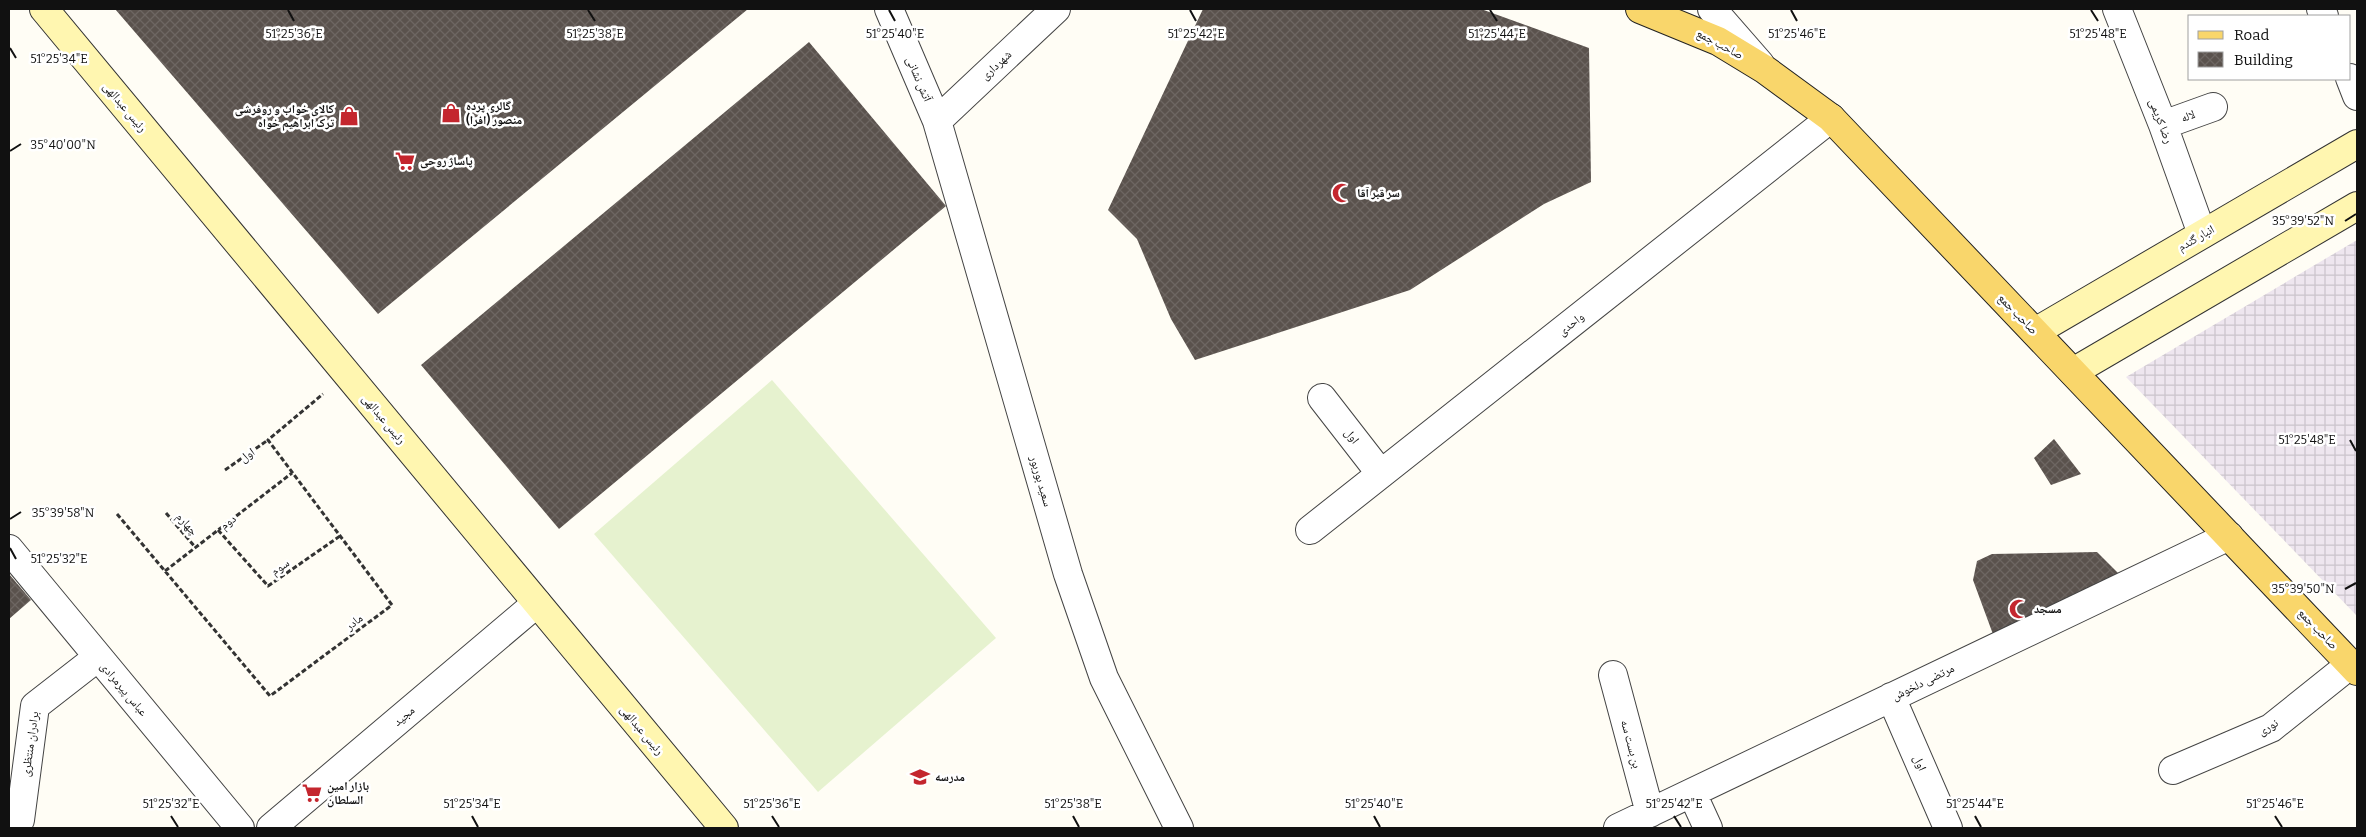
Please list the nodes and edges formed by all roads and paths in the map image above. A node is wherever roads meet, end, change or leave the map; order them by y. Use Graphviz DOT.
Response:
graph roads {
  1 [pos="44,9"];
  2 [pos="889,9"];
  3 [pos="1056,9"];
  4 [pos="1640,9"];
  5 [pos="1712,9"];
  6 [pos="2117,9"];
  7 [pos="1764,69"];
  8 [pos="2351,80"];
  9 [pos="2357,96"];
  10 [pos="2213,107"];
  11 [pos="1831,118"];
  12 [pos="937,121"];
  13 [pos="2163,125"];
  14 [pos="2357,144"];
  15 [pos="2357,206"];
  16 [pos="2202,234"];
  17 [pos="2035,332"];
  18 [pos="2073,372"];
  19 [pos="347,374"];
  20 [pos="1322,398"];
  21 [pos="268,440"];
  22 [pos="225,470"];
  23 [pos="292,473"];
  24 [pos="1381,474"];
  25 [pos="166,513"];
  26 [pos="117,514"];
  27 [pos="218,530"];
  28 [pos="1310,530"];
  29 [pos="340,536"];
  30 [pos="2229,536"];
  31 [pos="195,547"];
  32 [pos="9,549"];
  33 [pos="164,571"];
  34 [pos="537,603"];
  35 [pos="98,656"];
  36 [pos="2354,667"];
  37 [pos="1613,675"];
  38 [pos="1891,697"];
  39 [pos="2173,770"];
  40 [pos="1692,793"];
  41 [pos="1650,813"];
  42 [pos="19,826"];
  43 [pos="721,827"];
  44 [pos="240,828"];
  45 [pos="271,828"];
  46 [pos="1179,828"];
  47 [pos="1618,828"];
  48 [pos="1708,828"];
  49 [pos="1948,828"];
  1 -- 19 [label="street, رئیس عبدالهی"];
  2 -- 12 [label="street, آتش نشانی"];
  3 -- 12 [label="street, شهرداری"];
  4 -- 7 [label="main road, صاحب جمع"];
  5 -- 7 [label="street"];
  6 -- 13 [label="street, رضا کریمی"];
  7 -- 11 [label="main road, صاحب جمع"];
  8 -- 9 [label="street"];
  10 -- 13 [label="street, لاله"];
  11 -- 17 [label="main road, صاحب جمع"];
  11 -- 24 [label="street, واحدی"];
  12 -- 46 [label="street, سعید بوربور"];
  13 -- 16 [label="street, رضا کریمی"];
  14 -- 16 [label="street, انبار گندم"];
  15 -- 18 [label="street"];
  16 -- 17 [label="street, انبار گندم"];
  17 -- 18 [label="main road, صاحب جمع"];
  18 -- 30 [label="main road, صاحب جمع"];
  19 -- 21 [label="path"];
  19 -- 34 [label="street, رئیس عبدالهی"];
  20 -- 24 [label="street, اول"];
  21 -- 22 [label="path, اول"];
  21 -- 23 [label="path, مادر"];
  23 -- 27 [label="path, دوم"];
  23 -- 29 [label="path, مادر"];
  24 -- 28 [label="street, واحدی"];
  25 -- 31 [label="path, چهارم"];
  26 -- 33 [label="path, مادر"];
  27 -- 29 [label="path, سوم"];
  27 -- 31 [label="path, دوم"];
  29 -- 33 [label="path, مادر"];
  30 -- 36 [label="main road, صاحب جمع"];
  30 -- 38 [label="street, مرتضی دلخوش"];
  31 -- 33 [label="path, دوم"];
  32 -- 35 [label="street, عباس پیرمرادی"];
  34 -- 43 [label="street, رئیس عبدالهی"];
  34 -- 45 [label="street, مجید"];
  35 -- 42 [label="street, برادران منتظری"];
  35 -- 44 [label="street, عباس پیرمرادی"];
  36 -- 39 [label="street, نوری"];
  37 -- 41 [label="street, بن بست سه"];
  38 -- 40 [label="street, مرتضی دلخوش"];
  38 -- 49 [label="street, اول"];
  40 -- 41 [label="street, مرتضی دلخوش"];
  40 -- 48 [label="street"];
  41 -- 47 [label="street, مرتضی دلخوش"];
}
